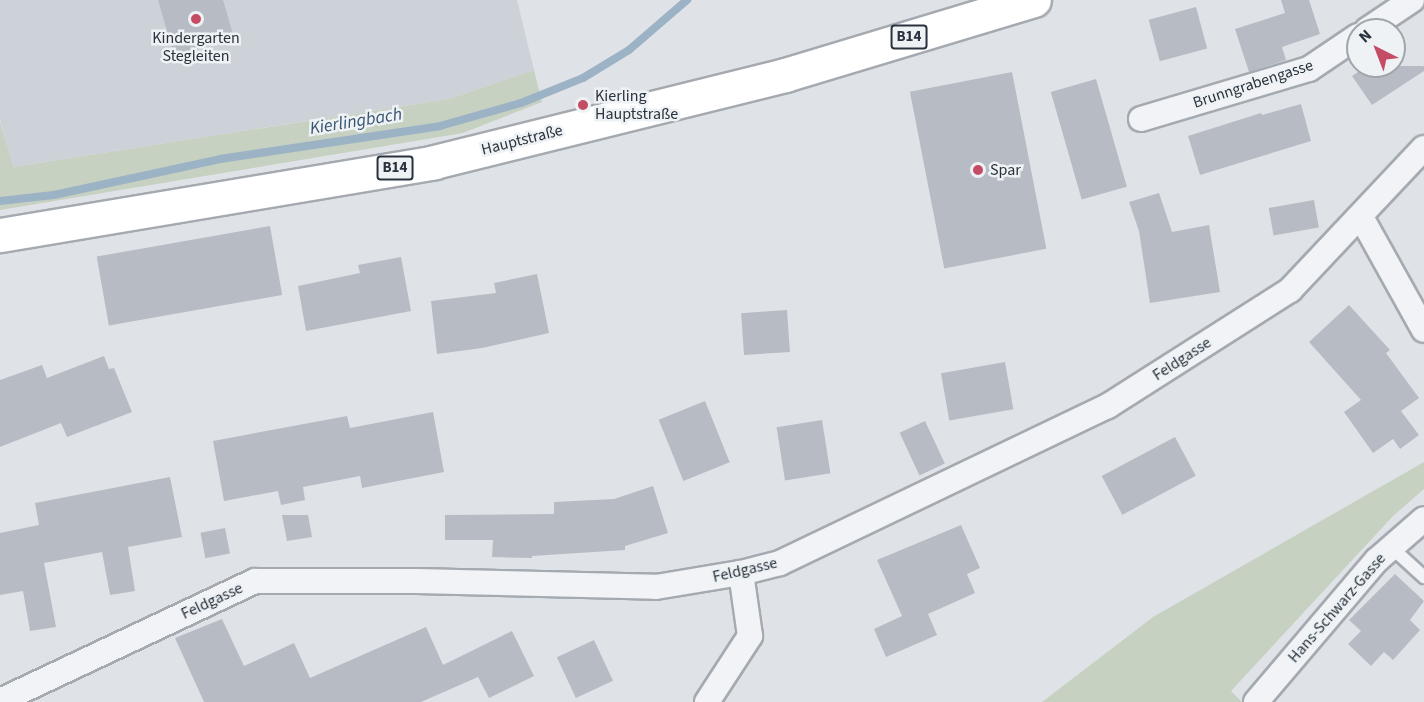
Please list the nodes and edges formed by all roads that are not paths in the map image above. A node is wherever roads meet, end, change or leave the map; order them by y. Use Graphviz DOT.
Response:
graph roads {
  1 [pos="1034,0"];
  2 [pos="1412,0"];
  3 [pos="1385,18"];
  4 [pos="1346,44"];
  5 [pos="1141,119"];
  6 [pos="1424,148"];
  7 [pos="1361,217"];
  8 [pos="0,235"];
  9 [pos="1424,330"];
  10 [pos="1424,519"];
  11 [pos="1391,547"];
  12 [pos="741,573"];
  13 [pos="1424,577"];
  14 [pos="0,701"];
  15 [pos="707,702"];
  16 [pos="1256,702"];
  1 -- 8 [label="main road, Hauptstraße / B14"];
  2 -- 3 [label="street"];
  4 -- 5 [label="street, Brunngrabengasse"];
  6 -- 7 [label="street, Feldgasse"];
  7 -- 9 [label="street"];
  7 -- 12 [label="street, Feldgasse"];
  10 -- 11 [label="street, Hans-Schwarz-Gasse"];
  11 -- 13 [label="lane"];
  11 -- 16 [label="street, Hans-Schwarz-Gasse"];
  12 -- 14 [label="street, Feldgasse"];
  12 -- 15 [label="street"];
}
